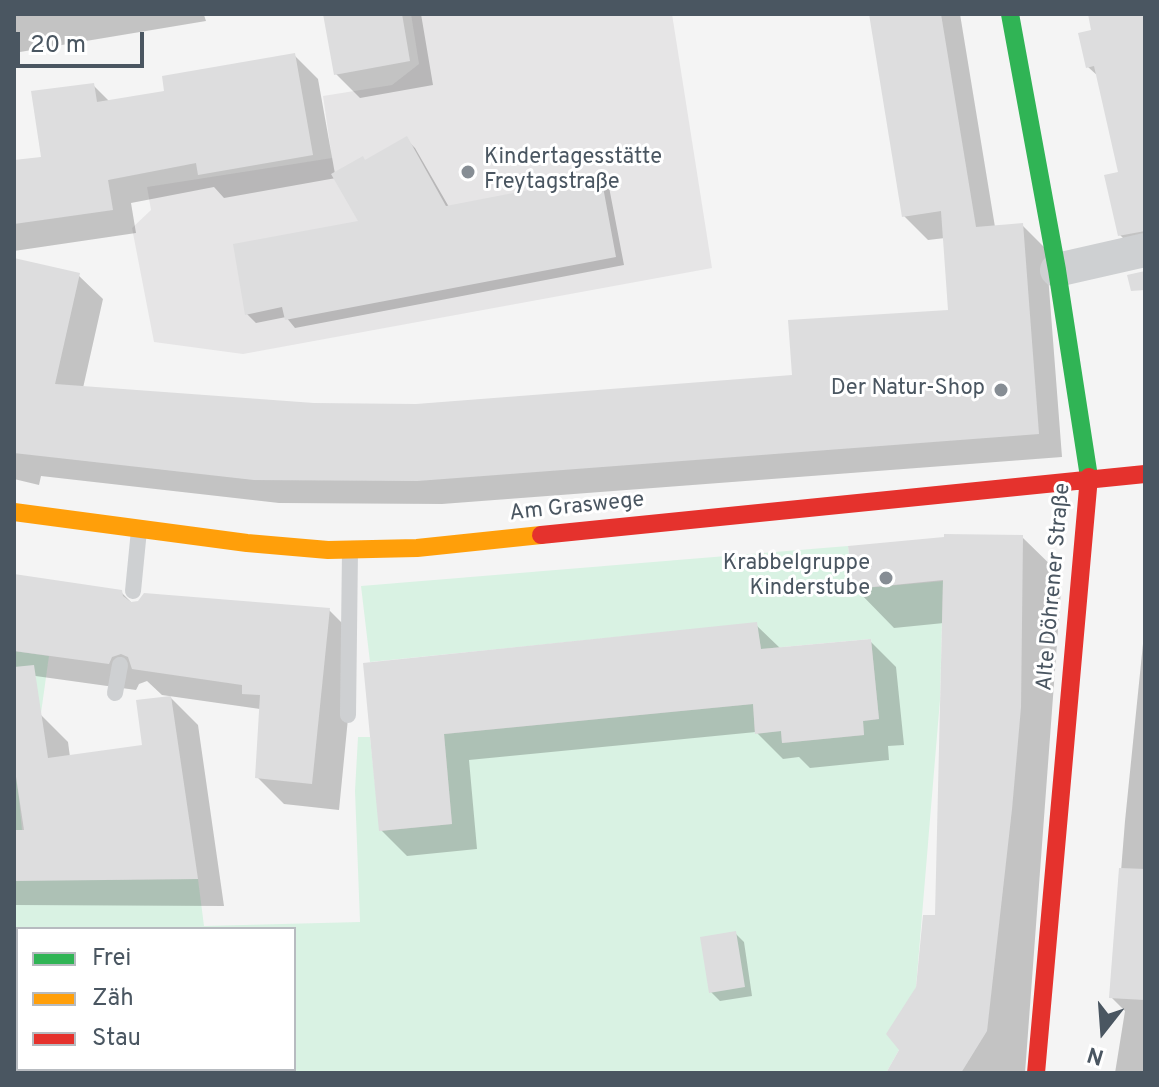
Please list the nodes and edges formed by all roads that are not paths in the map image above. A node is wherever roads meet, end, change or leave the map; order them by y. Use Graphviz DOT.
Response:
graph roads {
  1 [pos="1010,14"];
  2 [pos="1145,250"];
  3 [pos="1057,270"];
  4 [pos="1145,474"];
  5 [pos="1090,481"];
  6 [pos="14,512"];
  7 [pos="139,528"];
  8 [pos="350,549"];
  9 [pos="133,591"];
  10 [pos="120,665"];
  11 [pos="115,693"];
  12 [pos="348,715"];
  13 [pos="1036,1073"];
  1 -- 3 [label="street, Alte Döhrener Straße"];
  2 -- 3 [label="street"];
  3 -- 5 [label="street, Alte Döhrener Straße"];
  4 -- 5 [label="street, Am Graswege"];
  5 -- 8 [label="street, Am Graswege"];
  5 -- 13 [label="street, Alte Döhrener Straße"];
  6 -- 7 [label="street, Am Graswege"];
  7 -- 8 [label="street, Am Graswege"];
  7 -- 9 [label="lane"];
  8 -- 12 [label="lane"];
  10 -- 11 [label="lane"];
}
